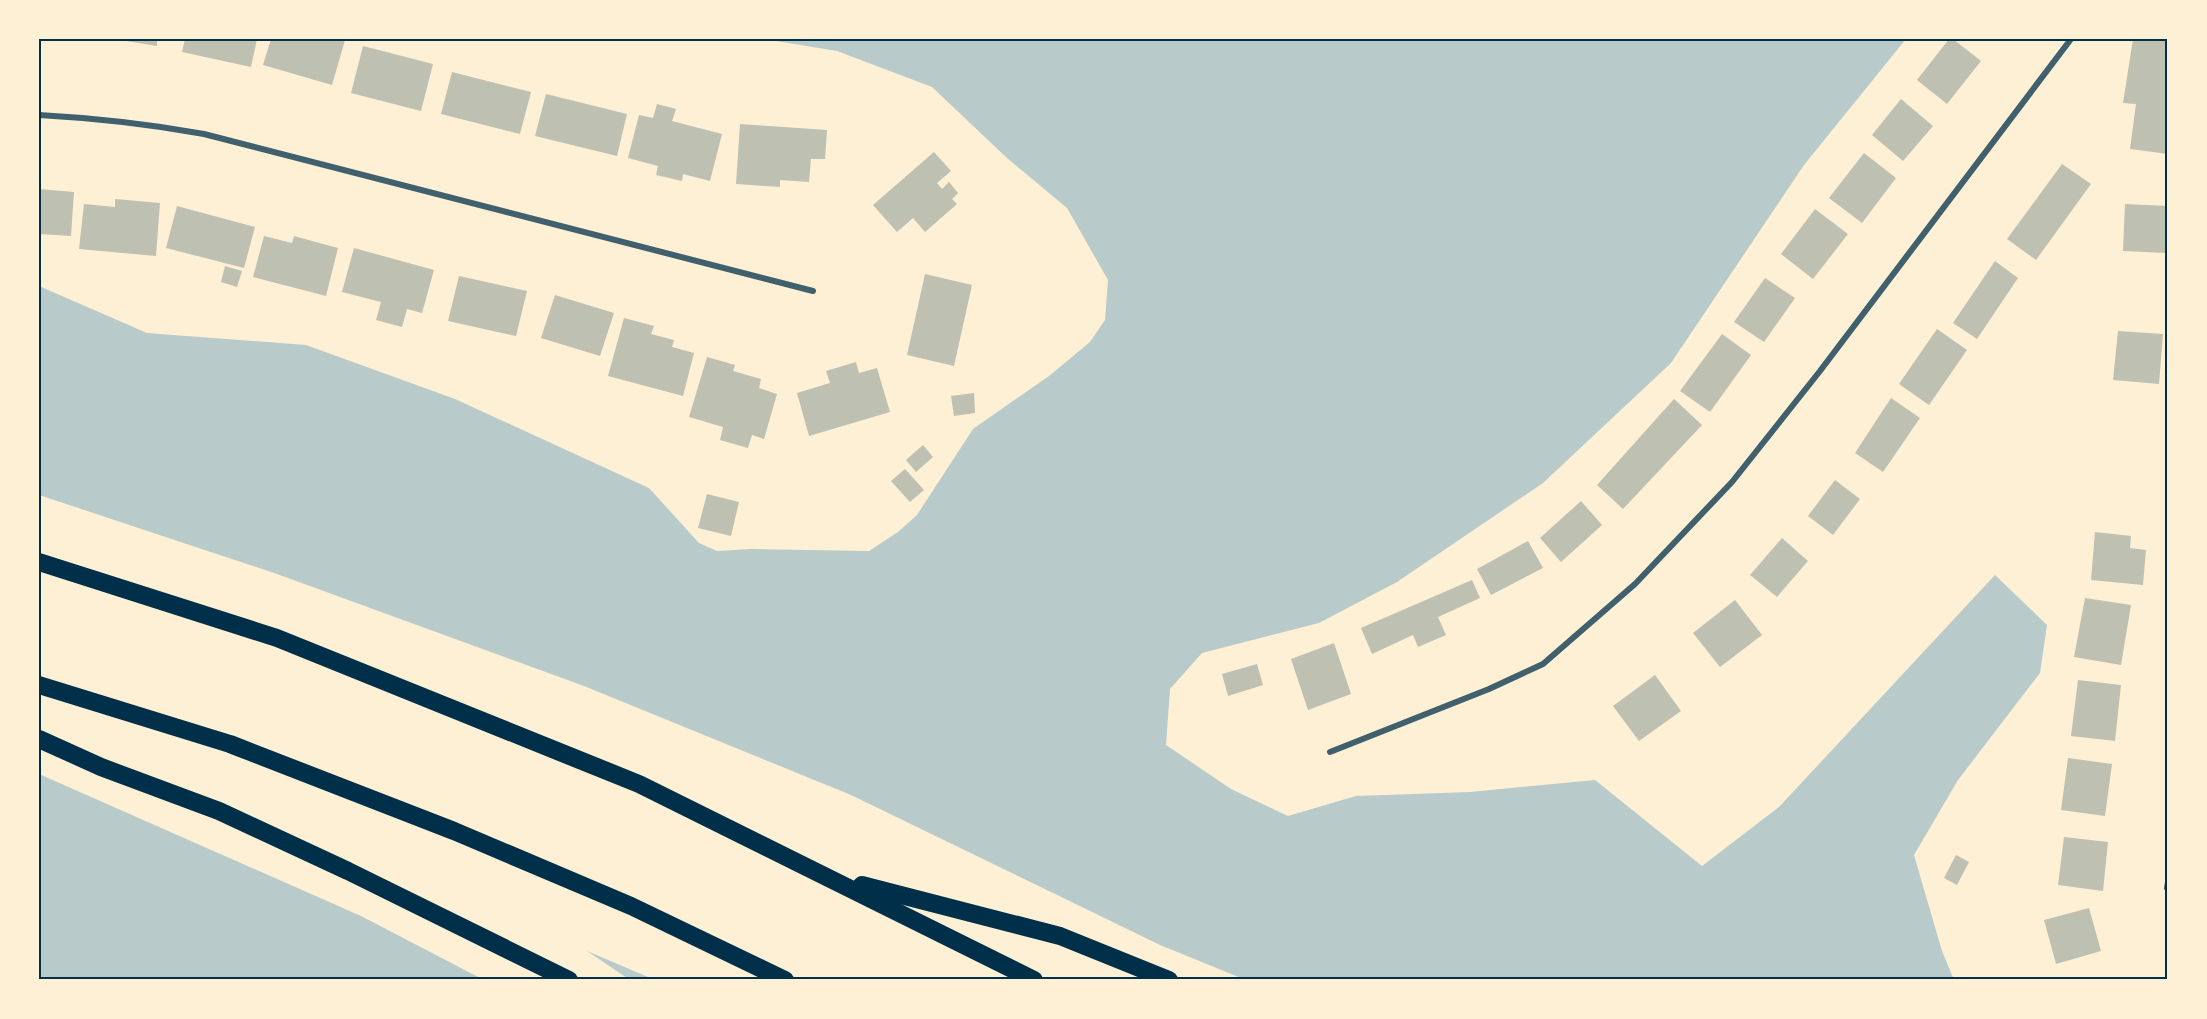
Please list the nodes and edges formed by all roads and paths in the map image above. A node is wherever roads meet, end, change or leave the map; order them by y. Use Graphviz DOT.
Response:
graph roads {
  1 [pos="2071,39"];
  2 [pos="39,115"];
  3 [pos="813,291"];
  4 [pos="39,562"];
  5 [pos="39,685"];
  6 [pos="39,739"];
  7 [pos="1330,752"];
  8 [pos="828,877"];
  9 [pos="2168,882"];
  10 [pos="2168,888"];
  11 [pos="568,980"];
  12 [pos="785,980"];
  13 [pos="1034,980"];
  14 [pos="1169,980"];
  1 -- 7 [label="street"];
  2 -- 3 [label="street"];
  4 -- 8 [label="highway"];
  5 -- 12 [label="highway"];
  6 -- 11 [label="highway"];
  8 -- 13 [label="highway"];
  8 -- 14 [label="highway"];
  9 -- 10 [label="street"];
}
